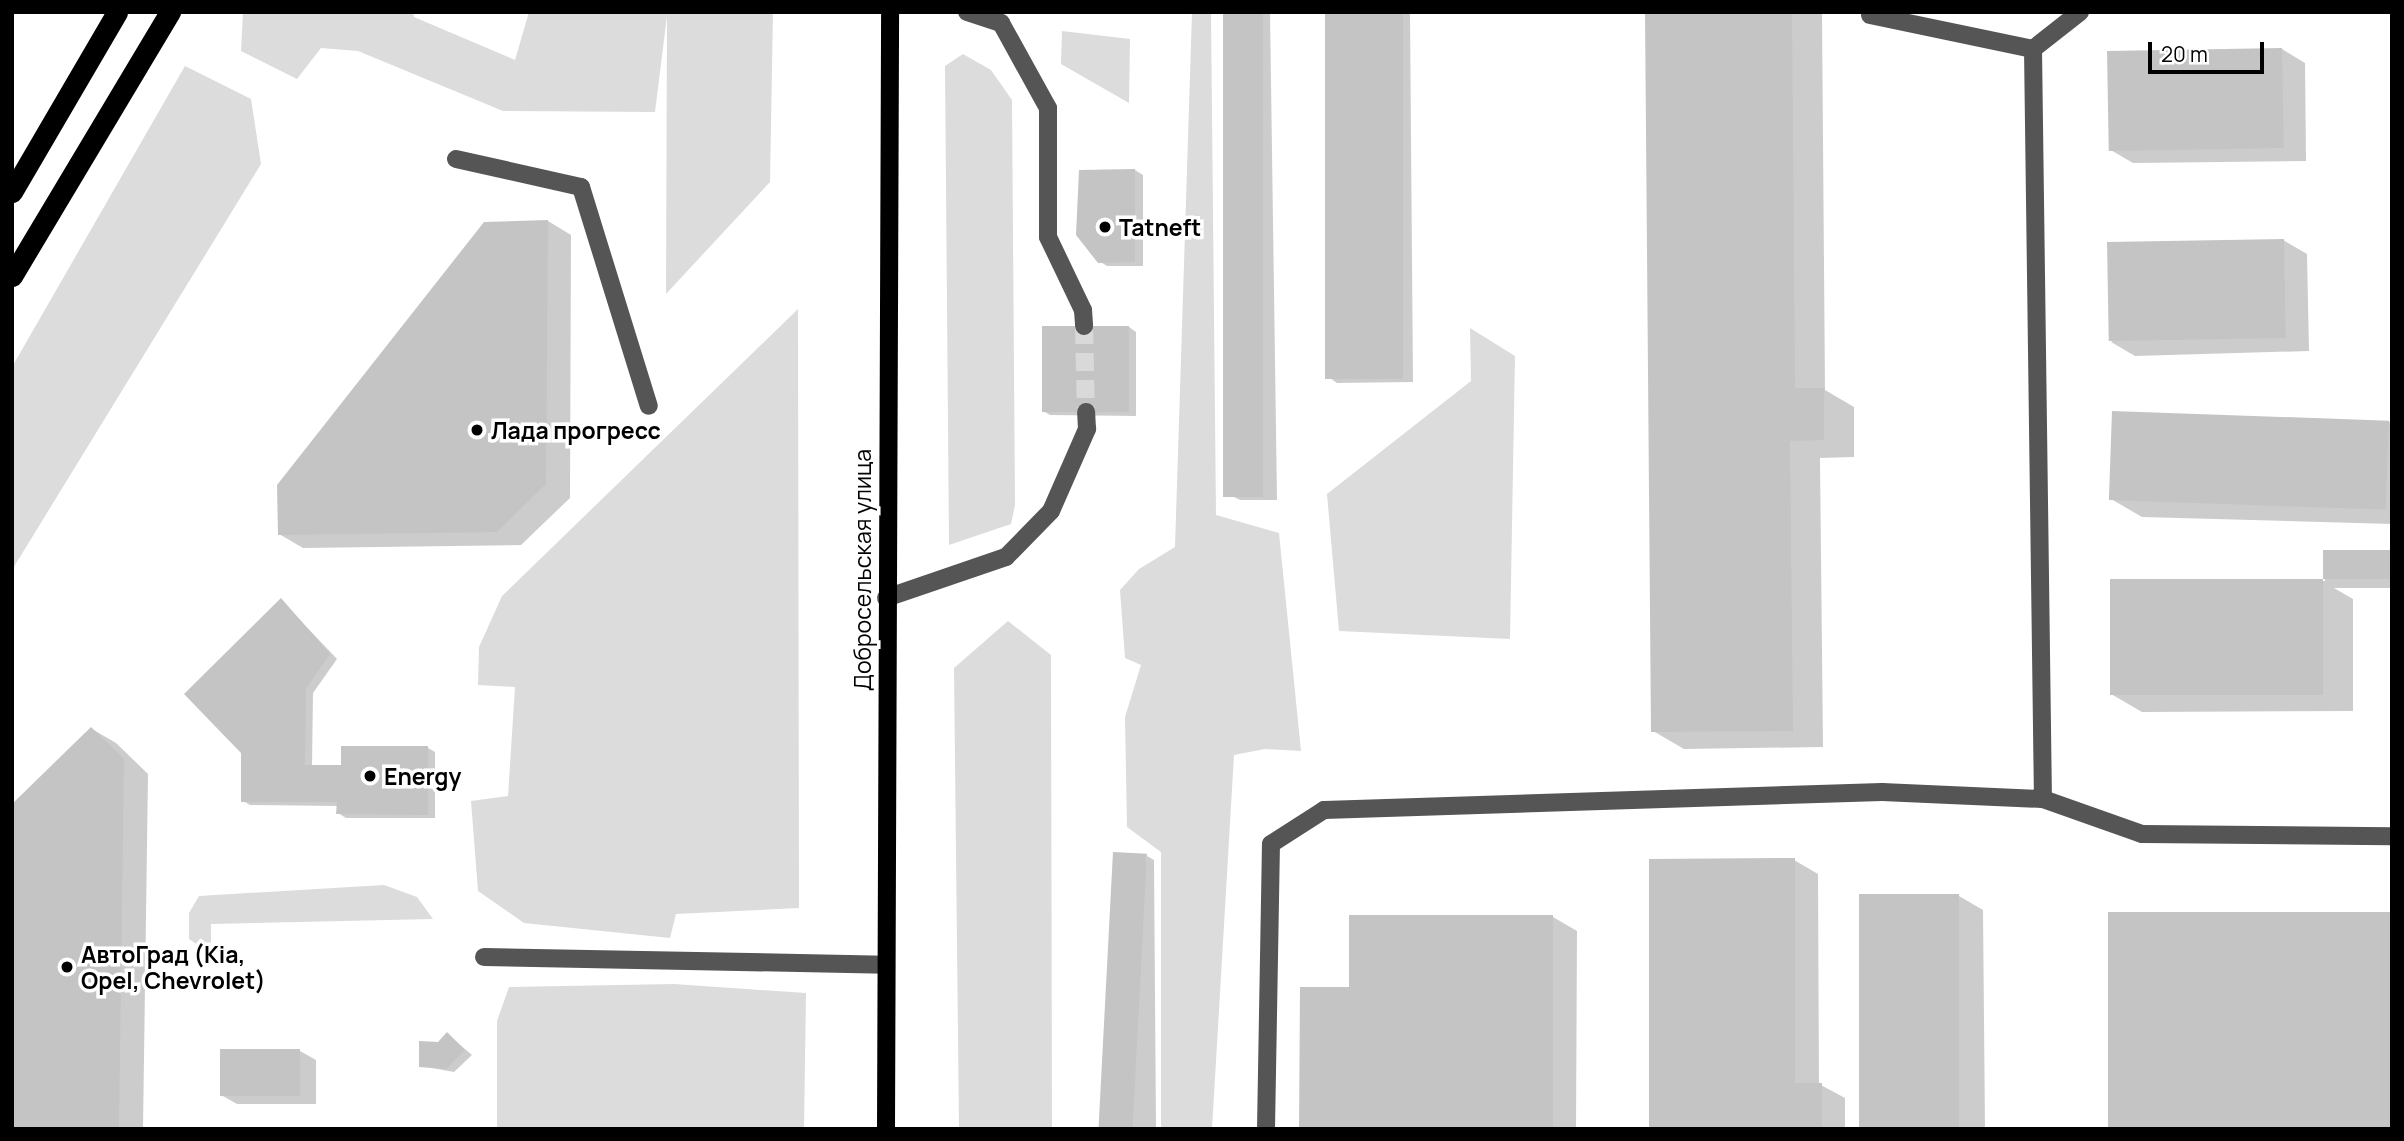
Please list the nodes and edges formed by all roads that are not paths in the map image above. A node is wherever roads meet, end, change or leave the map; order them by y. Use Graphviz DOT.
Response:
graph roads {
  1 [pos="117,12"];
  2 [pos="170,12"];
  3 [pos="890,12"];
  4 [pos="967,12"];
  5 [pos="2080,12"];
  6 [pos="1870,15"];
  7 [pos="2033,49"];
  8 [pos="456,159"];
  9 [pos="12,192"];
  10 [pos="12,276"];
  11 [pos="1084,326"];
  12 [pos="649,406"];
  13 [pos="1086,412"];
  14 [pos="886,598"];
  15 [pos="2043,799"];
  16 [pos="2392,836"];
  17 [pos="484,957"];
  18 [pos="885,965"];
  19 [pos="886,1129"];
  20 [pos="1266,1129"];
  1 -- 9 [label="highway"];
  2 -- 10 [label="highway"];
  3 -- 14 [label="main road, Добросельская улица"];
  4 -- 11 [label="lane"];
  5 -- 7 [label="lane"];
  6 -- 7 [label="lane"];
  7 -- 15 [label="lane"];
  8 -- 12 [label="lane"];
  13 -- 14 [label="lane"];
  14 -- 18 [label="main road, Добросельская улица"];
  15 -- 16 [label="lane"];
  15 -- 20 [label="lane"];
  17 -- 18 [label="lane"];
  18 -- 19 [label="main road, Добросельская улица"];
}
